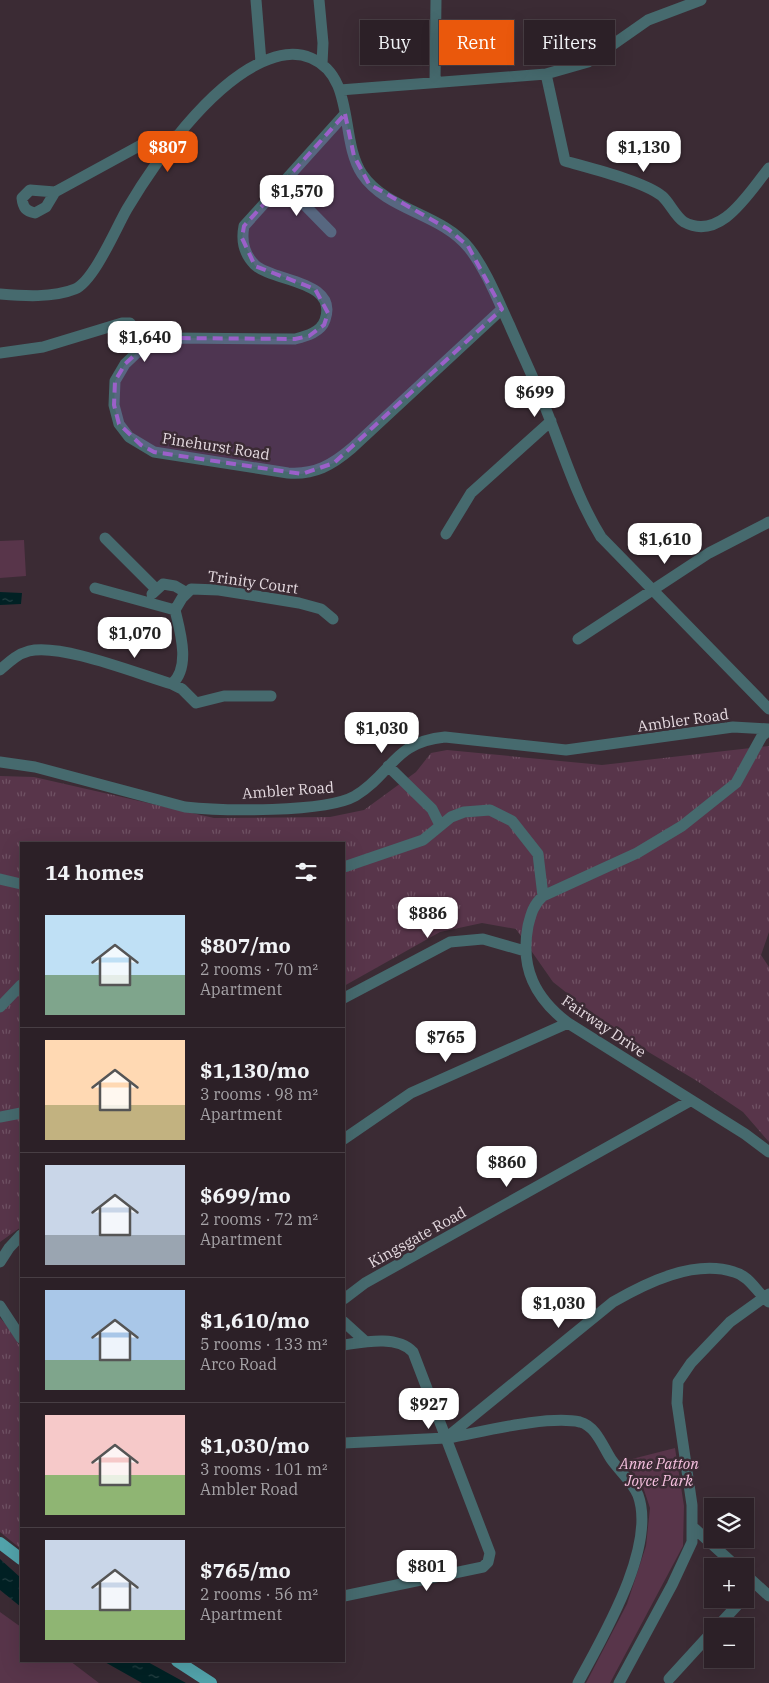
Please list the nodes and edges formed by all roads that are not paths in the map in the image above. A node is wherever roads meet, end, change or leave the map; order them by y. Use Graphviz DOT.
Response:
graph roads {
  1 [pos="256,0"];
  2 [pos="319,0"];
  3 [pos="436,0"];
  4 [pos="701,0"];
  5 [pos="262,62"];
  6 [pos="322,64"];
  7 [pos="546,74"];
  8 [pos="435,82"];
  9 [pos="340,90"];
  10 [pos="345,114"];
  11 [pos="179,134"];
  12 [pos="769,168"];
  13 [pos="282,183"];
  14 [pos="55,192"];
  15 [pos="331,232"];
  16 [pos="0,294"];
  17 [pos="502,309"];
  18 [pos="147,343"];
  19 [pos="0,353"];
  20 [pos="550,421"];
  21 [pos="769,522"];
  22 [pos="446,534"];
  23 [pos="106,538"];
  24 [pos="95,588"];
  25 [pos="156,589"];
  26 [pos="652,589"];
  27 [pos="187,593"];
  28 [pos="149,604"];
  29 [pos="175,610"];
  30 [pos="333,619"];
  31 [pos="578,639"];
  32 [pos="2,664"];
  33 [pos="172,684"];
  34 [pos="271,696"];
  35 [pos="769,708"];
  36 [pos="769,730"];
  37 [pos="0,762"];
  38 [pos="388,766"];
  39 [pos="440,825"];
  40 [pos="345,868"];
  41 [pos="0,879"];
  42 [pos="20,884"];
  43 [pos="543,896"];
  44 [pos="525,951"];
  45 [pos="20,986"];
  46 [pos="345,997"];
  47 [pos="0,1007"];
  48 [pos="568,1023"];
  49 [pos="690,1101"];
  50 [pos="20,1112"];
  51 [pos="0,1117"];
  52 [pos="345,1138"];
  53 [pos="769,1152"];
  54 [pos="20,1236"];
  55 [pos="0,1262"];
  56 [pos="345,1297"];
  57 [pos="767,1298"];
  58 [pos="0,1306"];
  59 [pos="4,1316"];
  60 [pos="345,1323"];
  61 [pos="20,1337"];
  62 [pos="366,1342"];
  63 [pos="345,1345"];
  64 [pos="446,1438"];
  65 [pos="345,1443"];
  66 [pos="694,1528"];
  67 [pos="0,1543"];
  68 [pos="489,1555"];
  69 [pos="20,1557"];
  70 [pos="727,1558"];
  71 [pos="756,1585"];
  72 [pos="345,1589"];
  73 [pos="345,1596"];
  74 [pos="769,1596"];
  75 [pos="735,1608"];
  76 [pos="725,1618"];
  77 [pos="704,1641"];
  78 [pos="179,1662"];
  79 [pos="669,1679"];
  80 [pos="211,1683"];
  81 [pos="578,1683"];
  82 [pos="619,1683"];
  1 -- 5 [label="street"];
  2 -- 6 [label="street"];
  3 -- 8 [label="street"];
  4 -- 7 [label="street"];
  5 -- 6 [label="street"];
  5 -- 11 [label="street"];
  6 -- 9 [label="street"];
  7 -- 8 [label="street"];
  7 -- 12 [label="street"];
  8 -- 9 [label="street"];
  9 -- 10 [label="street"];
  10 -- 13 [label="street"];
  10 -- 17 [label="street"];
  11 -- 14 [label="street"];
  11 -- 16 [label="street"];
  13 -- 15 [label="street"];
  13 -- 18 [label="street"];
  17 -- 18 [label="street, Pinehurst Road"];
  17 -- 20 [label="street"];
  18 -- 19 [label="street"];
  20 -- 22 [label="street"];
  20 -- 26 [label="street"];
  21 -- 26 [label="street"];
  23 -- 25 [label="street"];
  24 -- 28 [label="street"];
  25 -- 27 [label="street"];
  25 -- 28 [label="street"];
  26 -- 31 [label="street"];
  26 -- 35 [label="street"];
  27 -- 29 [label="street, Trinity Court"];
  27 -- 30 [label="street, Trinity Court"];
  28 -- 29 [label="street"];
  29 -- 33 [label="street"];
  32 -- 33 [label="street"];
  33 -- 34 [label="street"];
  36 -- 38 [label="street, Ambler Road"];
  36 -- 43 [label="street"];
  37 -- 38 [label="street, Ambler Road"];
  38 -- 39 [label="street"];
  39 -- 40 [label="street"];
  39 -- 43 [label="street"];
  41 -- 42 [label="street"];
  43 -- 44 [label="street, Fairway Drive"];
  44 -- 46 [label="street"];
  44 -- 48 [label="street, Fairway Drive"];
  45 -- 47 [label="street"];
  48 -- 49 [label="street, Fairway Drive"];
  48 -- 52 [label="street"];
  49 -- 53 [label="street, Fairway Drive"];
  49 -- 56 [label="street, Kingsgate Road"];
  50 -- 51 [label="street"];
  54 -- 55 [label="street"];
  57 -- 64 [label="street"];
  57 -- 66 [label="street"];
  58 -- 59 [label="street"];
  59 -- 61 [label="street"];
  60 -- 62 [label="street"];
  62 -- 63 [label="street"];
  62 -- 64 [label="street"];
  64 -- 65 [label="street"];
  64 -- 68 [label="street"];
  64 -- 81 [label="street"];
  66 -- 70 [label="street"];
  66 -- 82 [label="street"];
  67 -- 69 [label="main road"];
  68 -- 72 [label="street"];
  68 -- 73 [label="street"];
  71 -- 74 [label="street"];
  75 -- 76 [label="street"];
  77 -- 79 [label="street"];
  78 -- 80 [label="main road"];
}
